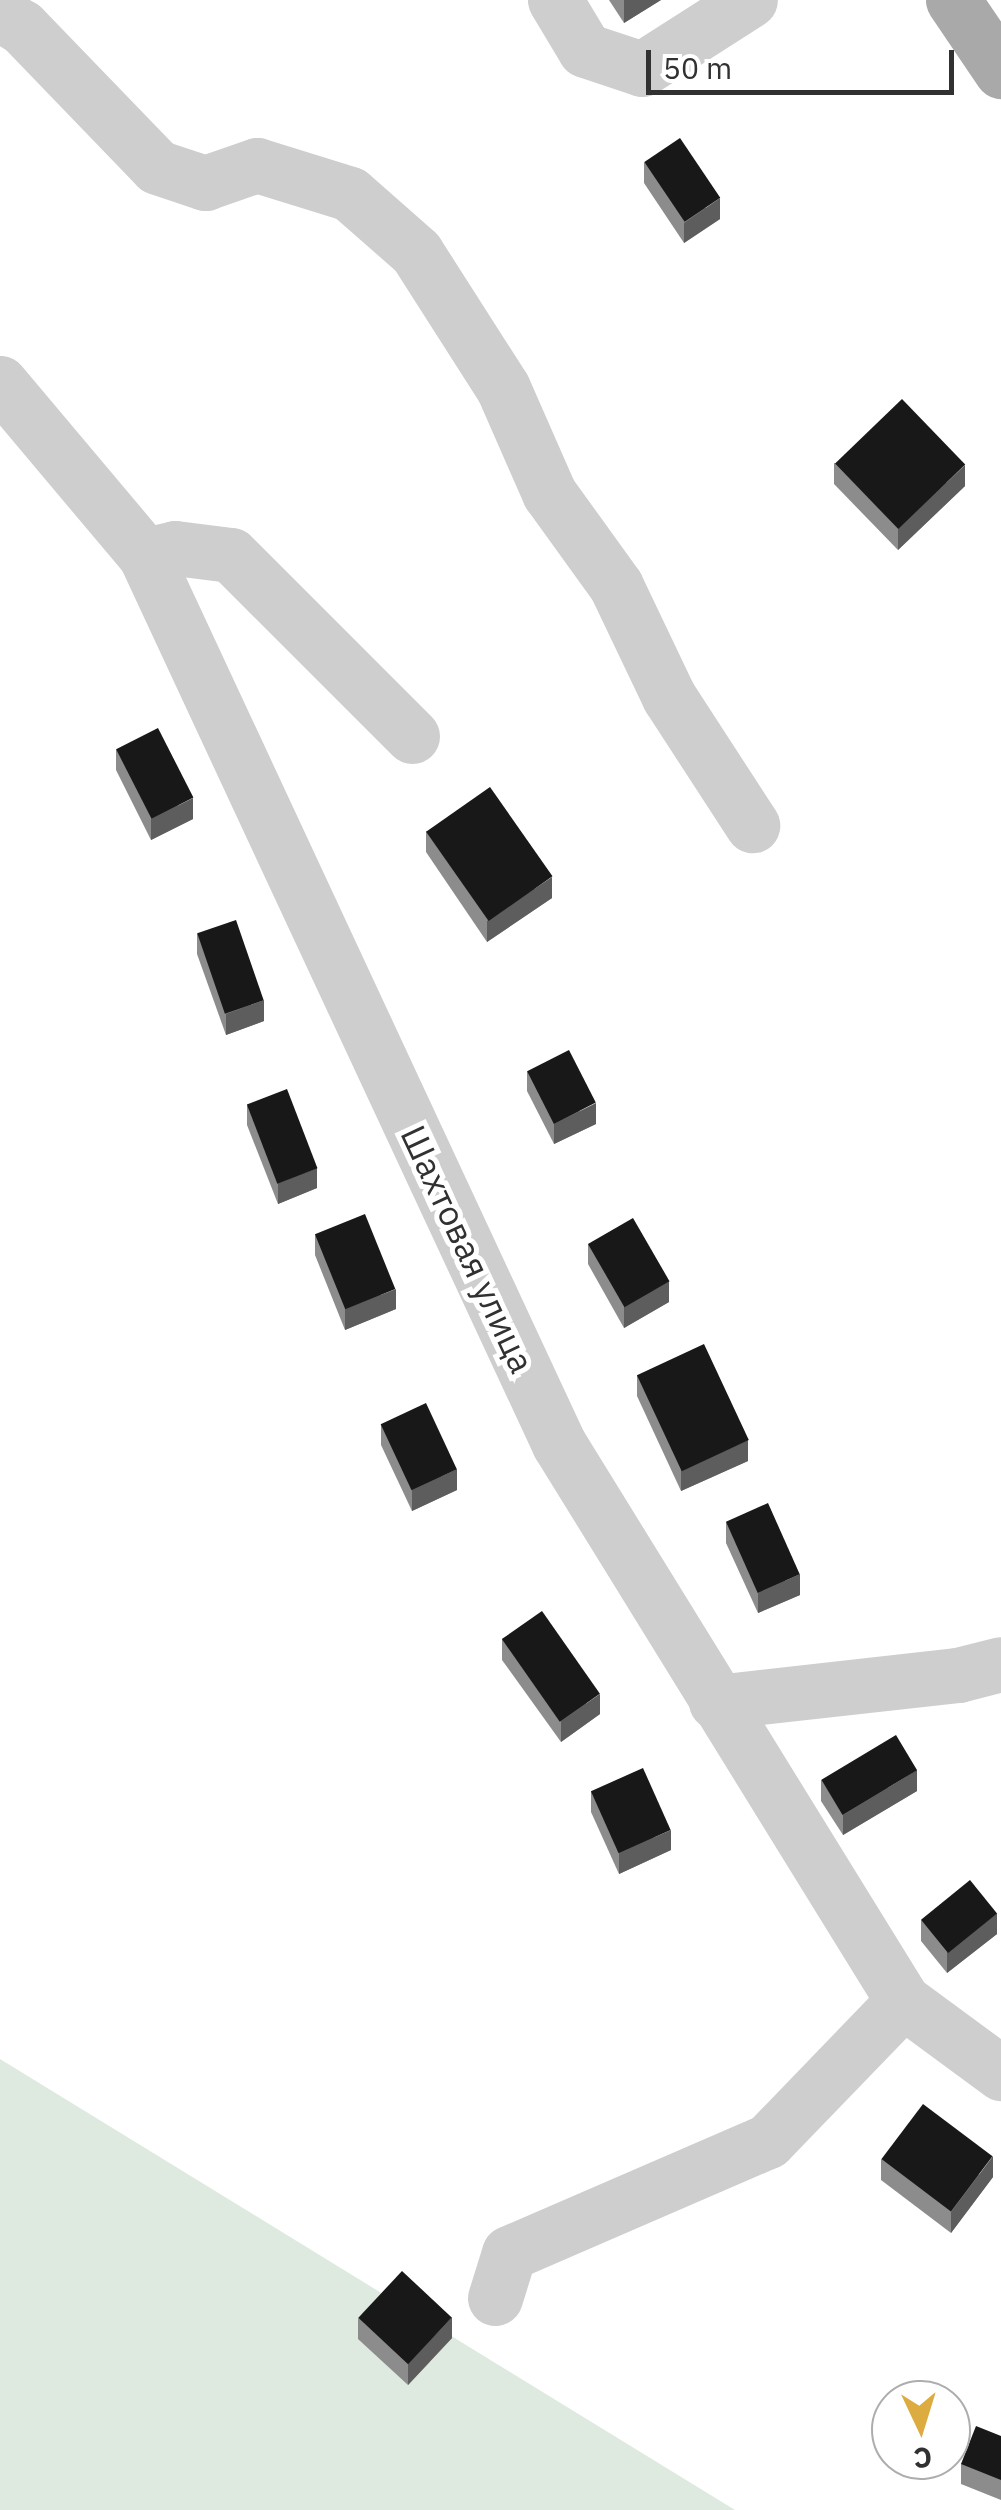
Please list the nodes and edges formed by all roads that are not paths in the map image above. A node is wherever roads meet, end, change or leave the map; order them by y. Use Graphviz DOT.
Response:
graph roads {
  1 [pos="555,0"];
  2 [pos="750,0"];
  3 [pos="952,0"];
  4 [pos="0,14"];
  5 [pos="1001,71"];
  6 [pos="0,383"];
  7 [pos="145,555"];
  8 [pos="412,736"];
  9 [pos="752,825"];
  10 [pos="1001,1664"];
  11 [pos="716,1702"];
  12 [pos="904,2001"];
  13 [pos="1001,2073"];
  14 [pos="495,2298"];
  1 -- 2 [label="street"];
  3 -- 5 [label="main road"];
  4 -- 9 [label="street"];
  6 -- 7 [label="street, Шахтовая улица"];
  7 -- 8 [label="street"];
  7 -- 11 [label="street, Шахтовая улица"];
  10 -- 11 [label="street"];
  11 -- 12 [label="street, Шахтовая улица"];
  12 -- 13 [label="street, Шахтовая улица"];
  12 -- 14 [label="street"];
}
